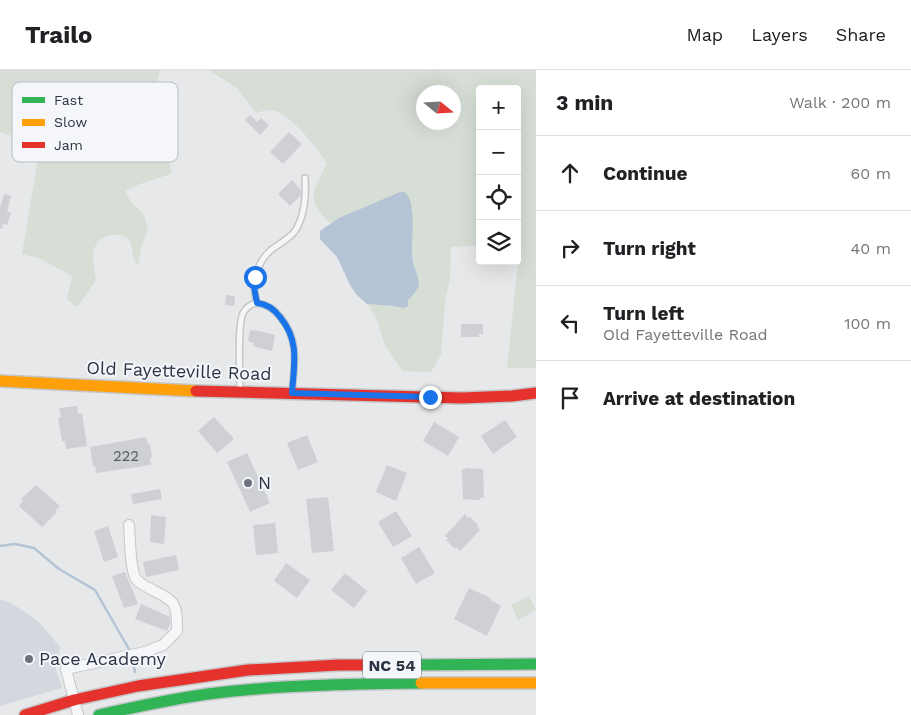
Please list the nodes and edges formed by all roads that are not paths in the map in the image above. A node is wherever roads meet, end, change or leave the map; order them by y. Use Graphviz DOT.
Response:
graph roads {
  1 [pos="305,178"];
  2 [pos="257,303"];
  3 [pos="0,381"];
  4 [pos="240,392"];
  5 [pos="292,393"];
  6 [pos="536,393"];
  7 [pos="130,525"];
  8 [pos="536,664"];
  9 [pos="536,683"];
  10 [pos="74,700"];
  11 [pos="25,715"];
  12 [pos="78,715"];
  13 [pos="99,715"];
  1 -- 2 [label="lane"];
  2 -- 4 [label="lane"];
  2 -- 5 [label="lane"];
  3 -- 4 [label="main road, Old Fayetteville Road"];
  4 -- 5 [label="main road, Old Fayetteville Road"];
  5 -- 6 [label="main road, Old Fayetteville Road"];
  7 -- 10 [label="street"];
  8 -- 10 [label="main road, NC 54"];
  9 -- 13 [label="main road, NC 54"];
  10 -- 11 [label="main road, NC 54"];
  10 -- 12 [label="street"];
}
